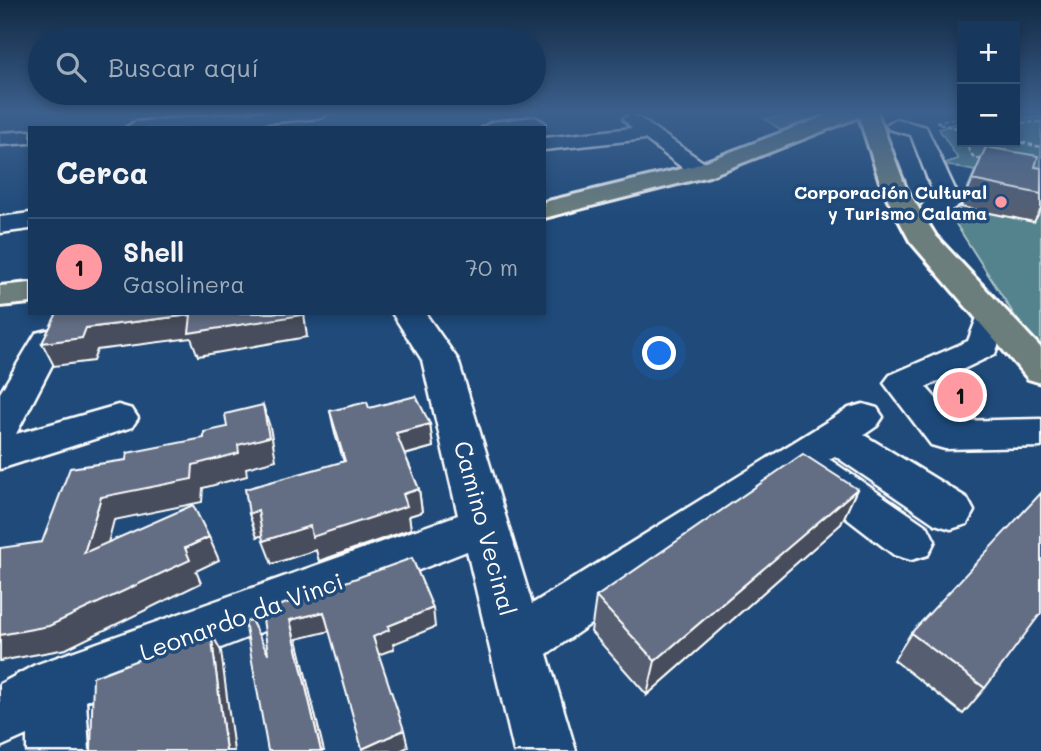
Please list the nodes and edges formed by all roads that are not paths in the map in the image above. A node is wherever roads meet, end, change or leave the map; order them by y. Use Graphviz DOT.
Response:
graph roads {
  1 [pos="676,147"];
  2 [pos="763,147"];
  3 [pos="879,147"];
  4 [pos="910,147"];
  5 [pos="701,171"];
  6 [pos="28,203"];
  7 [pos="546,210"];
  8 [pos="15,223"];
  9 [pos="28,293"];
  10 [pos="0,296"];
  11 [pos="409,315"];
  12 [pos="1003,329"];
  13 [pos="48,340"];
  14 [pos="1041,371"];
  15 [pos="118,418"];
  16 [pos="0,428"];
  17 [pos="1041,432"];
  18 [pos="831,437"];
  19 [pos="0,454"];
  20 [pos="951,511"];
  21 [pos="486,524"];
  22 [pos="911,541"];
  23 [pos="516,644"];
  24 [pos="56,685"];
  25 [pos="0,717"];
  26 [pos="58,751"];
  27 [pos="545,751"];
  1 -- 5 [label="street"];
  2 -- 5 [label="main road"];
  3 -- 12 [label="main road"];
  4 -- 12 [label="main road"];
  5 -- 7 [label="main road"];
  6 -- 8 [label="street"];
  9 -- 10 [label="main road"];
  11 -- 21 [label="street, Camino Vecinal"];
  12 -- 14 [label="main road"];
  12 -- 17 [label="street"];
  13 -- 16 [label="street"];
  15 -- 19 [label="street"];
  18 -- 20 [label="street"];
  18 -- 22 [label="street"];
  18 -- 23 [label="street"];
  21 -- 23 [label="street, Camino Vecinal"];
  21 -- 24 [label="street, Leonardo da Vinci"];
  23 -- 27 [label="street, Camino Vecinal"];
  24 -- 25 [label="street, Leonardo da Vinci"];
  24 -- 26 [label="street"];
}
